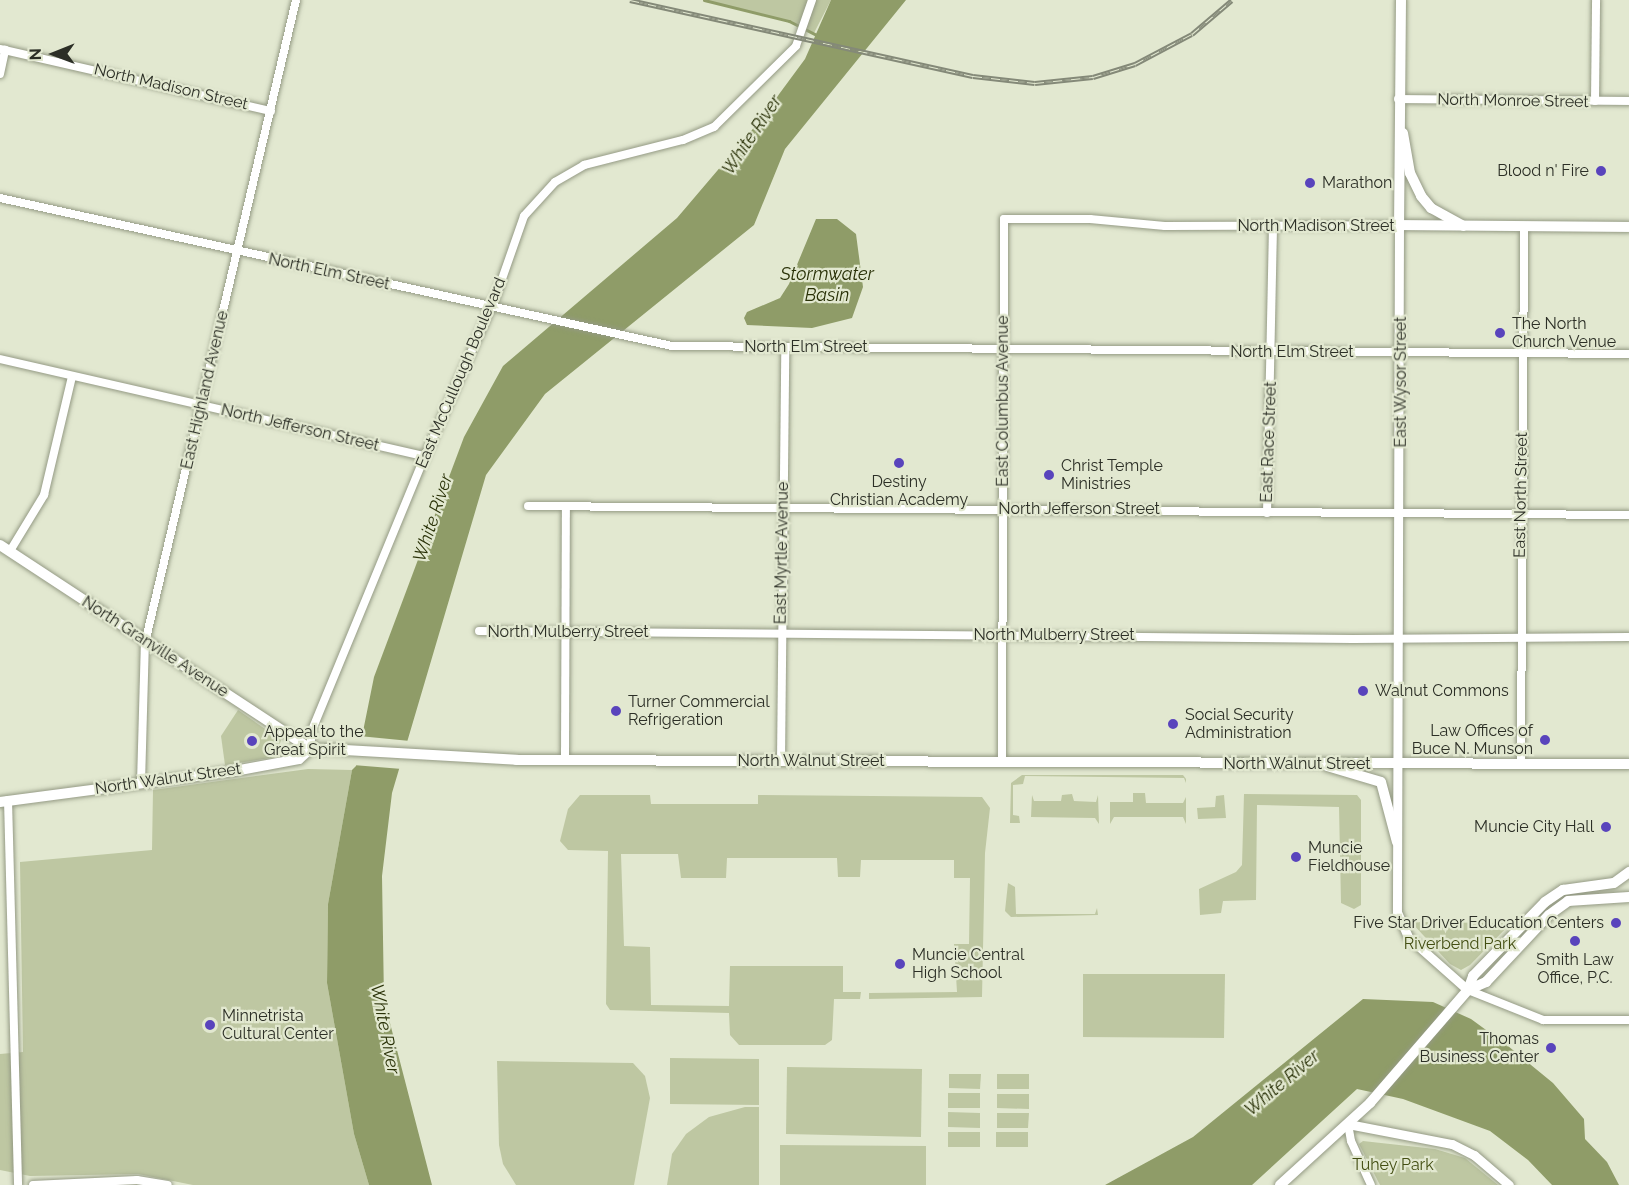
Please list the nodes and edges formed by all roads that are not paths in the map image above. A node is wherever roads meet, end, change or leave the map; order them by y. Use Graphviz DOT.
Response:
graph roads {
  1 [pos="296,0"];
  2 [pos="812,0"];
  3 [pos="1401,0"];
  4 [pos="1596,0"];
  5 [pos="2,50"];
  6 [pos="0,74"];
  7 [pos="1398,99"];
  8 [pos="1595,101"];
  9 [pos="1629,101"];
  10 [pos="271,111"];
  11 [pos="1399,118"];
  12 [pos="0,198"];
  13 [pos="1004,219"];
  14 [pos="1400,225"];
  15 [pos="1273,227"];
  16 [pos="1464,227"];
  17 [pos="1524,227"];
  18 [pos="1629,227"];
  19 [pos="238,252"];
  20 [pos="491,308"];
  21 [pos="785,347"];
  22 [pos="1003,349"];
  23 [pos="1271,352"];
  24 [pos="1401,352"];
  25 [pos="1629,354"];
  26 [pos="1523,355"];
  27 [pos="0,359"];
  28 [pos="72,377"];
  29 [pos="201,405"];
  30 [pos="425,456"];
  31 [pos="528,506"];
  32 [pos="566,507"];
  33 [pos="783,507"];
  34 [pos="1002,508"];
  35 [pos="1401,512"];
  36 [pos="1267,513"];
  37 [pos="1629,515"];
  38 [pos="1521,516"];
  39 [pos="5,548"];
  40 [pos="479,631"];
  41 [pos="566,632"];
  42 [pos="780,634"];
  43 [pos="1001,634"];
  44 [pos="1400,637"];
  45 [pos="1629,637"];
  46 [pos="1523,638"];
  47 [pos="145,643"];
  48 [pos="310,749"];
  49 [pos="565,760"];
  50 [pos="782,760"];
  51 [pos="1002,763"];
  52 [pos="1318,763"];
  53 [pos="1521,763"];
  54 [pos="1397,764"];
  55 [pos="1629,764"];
  56 [pos="141,783"];
  57 [pos="4,801"];
  58 [pos="1397,843"];
  59 [pos="1629,872"];
  60 [pos="1629,897"];
  61 [pos="1468,990"];
  62 [pos="1629,1020"];
  63 [pos="1348,1124"];
  64 [pos="18,1185"];
  65 [pos="33,1185"];
  66 [pos="168,1185"];
  67 [pos="1280,1185"];
  68 [pos="1371,1185"];
  69 [pos="1509,1185"];
  1 -- 10 [label="street, East Highland Avenue"];
  2 -- 20 [label="street, East McCullough Boulevard"];
  3 -- 7 [label="main road, East Wysor Street"];
  4 -- 8 [label="street"];
  5 -- 6 [label="street"];
  5 -- 10 [label="street, North Madison Street"];
  7 -- 8 [label="street, North Monroe Street"];
  7 -- 11 [label="main road, East Wysor Street"];
  8 -- 9 [label="street, North Monroe Street"];
  10 -- 19 [label="street, East Highland Avenue"];
  11 -- 14 [label="main road, East Wysor Street"];
  11 -- 16 [label="main road"];
  12 -- 19 [label="street, North Elm Street"];
  13 -- 15 [label="street, North Madison Street"];
  13 -- 22 [label="street, East Columbus Avenue"];
  14 -- 15 [label="street, North Madison Street"];
  14 -- 16 [label="main road, North Madison Street"];
  14 -- 24 [label="street, East Wysor Street"];
  15 -- 23 [label="street, East Race Street"];
  16 -- 17 [label="main road, North Madison Street"];
  17 -- 18 [label="main road, North Madison Street"];
  17 -- 26 [label="street, East North Street"];
  19 -- 20 [label="street, North Elm Street"];
  19 -- 29 [label="street, East Highland Avenue"];
  20 -- 21 [label="street, North Elm Street"];
  20 -- 30 [label="street, East McCullough Boulevard"];
  21 -- 22 [label="street, North Elm Street"];
  21 -- 33 [label="street, East Myrtle Avenue"];
  22 -- 23 [label="street, North Elm Street"];
  22 -- 34 [label="street, East Columbus Avenue"];
  23 -- 24 [label="street, North Elm Street"];
  23 -- 36 [label="street, East Race Street"];
  24 -- 26 [label="street, North Elm Street"];
  24 -- 35 [label="street, East Wysor Street"];
  25 -- 26 [label="street, North Elm Street"];
  26 -- 38 [label="street, East North Street"];
  27 -- 28 [label="street, North Jefferson Street"];
  28 -- 29 [label="street, North Jefferson Street"];
  28 -- 39 [label="street"];
  29 -- 30 [label="street, North Jefferson Street"];
  29 -- 47 [label="street, East Highland Avenue"];
  30 -- 48 [label="street, East McCullough Boulevard"];
  31 -- 32 [label="street, North Jefferson Street"];
  32 -- 33 [label="street, North Jefferson Street"];
  32 -- 41 [label="street"];
  33 -- 34 [label="street, North Jefferson Street"];
  33 -- 42 [label="street, East Myrtle Avenue"];
  34 -- 36 [label="street, North Jefferson Street"];
  34 -- 43 [label="street, East Columbus Avenue"];
  35 -- 36 [label="street, North Jefferson Street"];
  35 -- 38 [label="street, North Jefferson Street"];
  35 -- 44 [label="street, East Wysor Street"];
  37 -- 38 [label="street, North Jefferson Street"];
  38 -- 46 [label="street, East North Street"];
  39 -- 47 [label="main road, North Granville Avenue"];
  40 -- 41 [label="street, North Mulberry Street"];
  41 -- 42 [label="street, North Mulberry Street"];
  41 -- 49 [label="street"];
  42 -- 43 [label="street, North Mulberry Street"];
  42 -- 50 [label="street, East Myrtle Avenue"];
  43 -- 44 [label="street, North Mulberry Street"];
  43 -- 51 [label="street, East Columbus Avenue"];
  44 -- 46 [label="street, North Mulberry Street"];
  44 -- 54 [label="street, East Wysor Street"];
  45 -- 46 [label="street, North Mulberry Street"];
  46 -- 53 [label="street, East North Street"];
  47 -- 48 [label="main road, North Granville Avenue"];
  47 -- 56 [label="street, East Highland Avenue"];
  48 -- 49 [label="main road, North Walnut Street"];
  48 -- 56 [label="main road, North Walnut Street"];
  49 -- 50 [label="main road, North Walnut Street"];
  50 -- 51 [label="main road, North Walnut Street"];
  51 -- 52 [label="main road, North Walnut Street"];
  52 -- 54 [label="main road, North Walnut Street"];
  52 -- 58 [label="main road"];
  53 -- 54 [label="main road, North Walnut Street"];
  53 -- 55 [label="main road, North Walnut Street"];
  54 -- 58 [label="street, East Wysor Street"];
  56 -- 57 [label="main road, North Walnut Street"];
  57 -- 64 [label="street"];
  58 -- 61 [label="street, East Wysor Street"];
  59 -- 61 [label="main road"];
  60 -- 61 [label="main road"];
  61 -- 62 [label="street"];
  61 -- 63 [label="main road"];
  63 -- 67 [label="main road"];
  63 -- 68 [label="street"];
  63 -- 69 [label="street"];
  65 -- 66 [label="street"];
}
